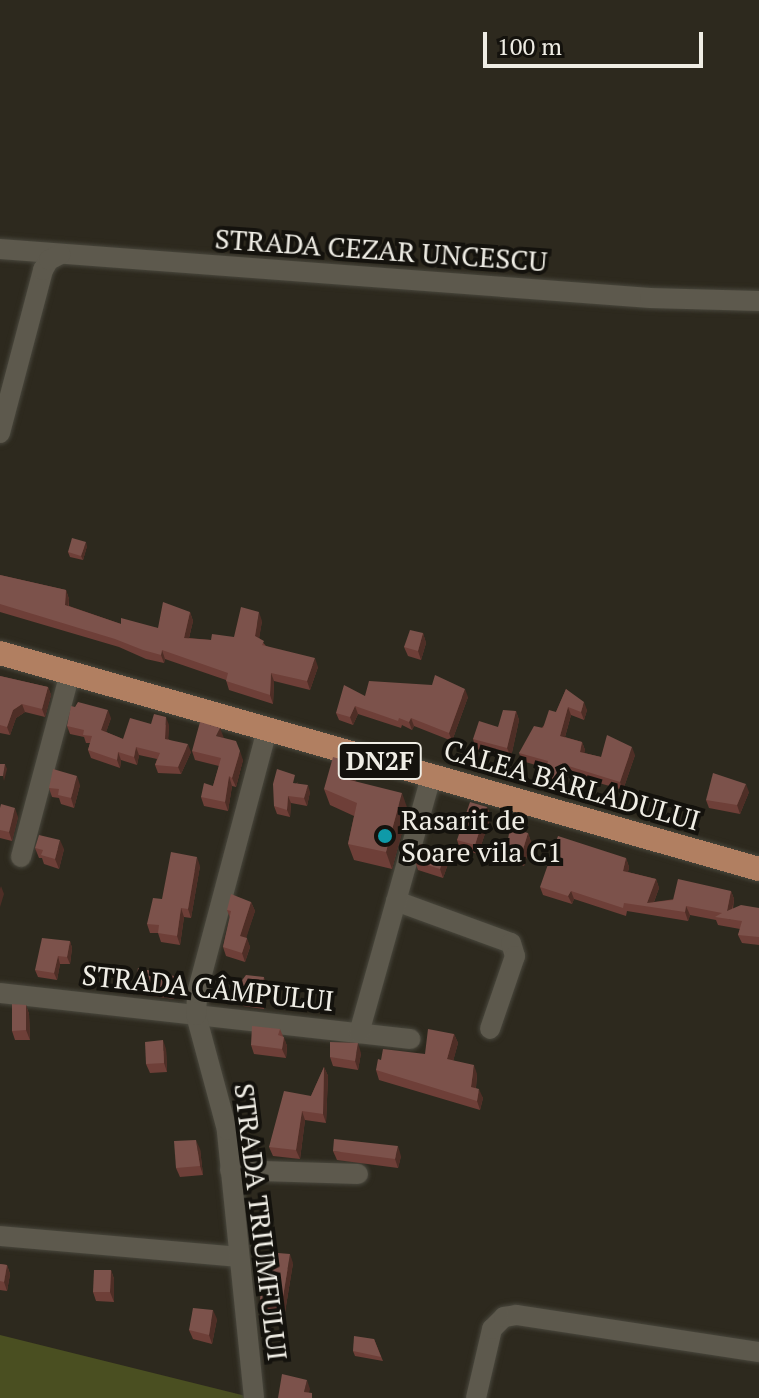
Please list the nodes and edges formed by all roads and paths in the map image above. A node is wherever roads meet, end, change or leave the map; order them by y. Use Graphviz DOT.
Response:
graph roads {
  1 [pos="0,249"];
  2 [pos="61,254"];
  3 [pos="759,301"];
  4 [pos="0,433"];
  5 [pos="0,653"];
  6 [pos="70,673"];
  7 [pos="267,729"];
  8 [pos="431,776"];
  9 [pos="21,857"];
  10 [pos="759,869"];
  11 [pos="396,901"];
  12 [pos="0,993"];
  13 [pos="196,1015"];
  14 [pos="490,1029"];
  15 [pos="359,1033"];
  16 [pos="410,1039"];
  17 [pos="230,1170"];
  18 [pos="358,1174"];
  19 [pos="0,1236"];
  20 [pos="238,1257"];
  21 [pos="759,1352"];
  22 [pos="254,1398"];
  23 [pos="476,1398"];
  1 -- 2 [label="street, STRADA CEZAR UNCESCU"];
  2 -- 3 [label="street, STRADA CEZAR UNCESCU"];
  2 -- 4 [label="street"];
  5 -- 6 [label="main road, CALEA BÂRLADULUI / DN2F"];
  6 -- 7 [label="main road, CALEA BÂRLADULUI / DN2F"];
  6 -- 9 [label="street"];
  7 -- 8 [label="main road, CALEA BÂRLADULUI / DN2F"];
  7 -- 13 [label="street, STRADA TRIUMFULUI"];
  8 -- 10 [label="main road, CALEA BÂRLADULUI / DN2F"];
  8 -- 11 [label="street"];
  11 -- 14 [label="street"];
  11 -- 15 [label="street"];
  12 -- 13 [label="street, STRADA CÂMPULUI"];
  13 -- 15 [label="street, STRADA CÂMPULUI"];
  13 -- 17 [label="street, STRADA TRIUMFULUI"];
  15 -- 16 [label="street, STRADA CÂMPULUI"];
  17 -- 18 [label="street"];
  17 -- 20 [label="street, STRADA TRIUMFULUI"];
  19 -- 20 [label="street"];
  20 -- 22 [label="street, STRADA TRIUMFULUI"];
  21 -- 23 [label="street"];
}
